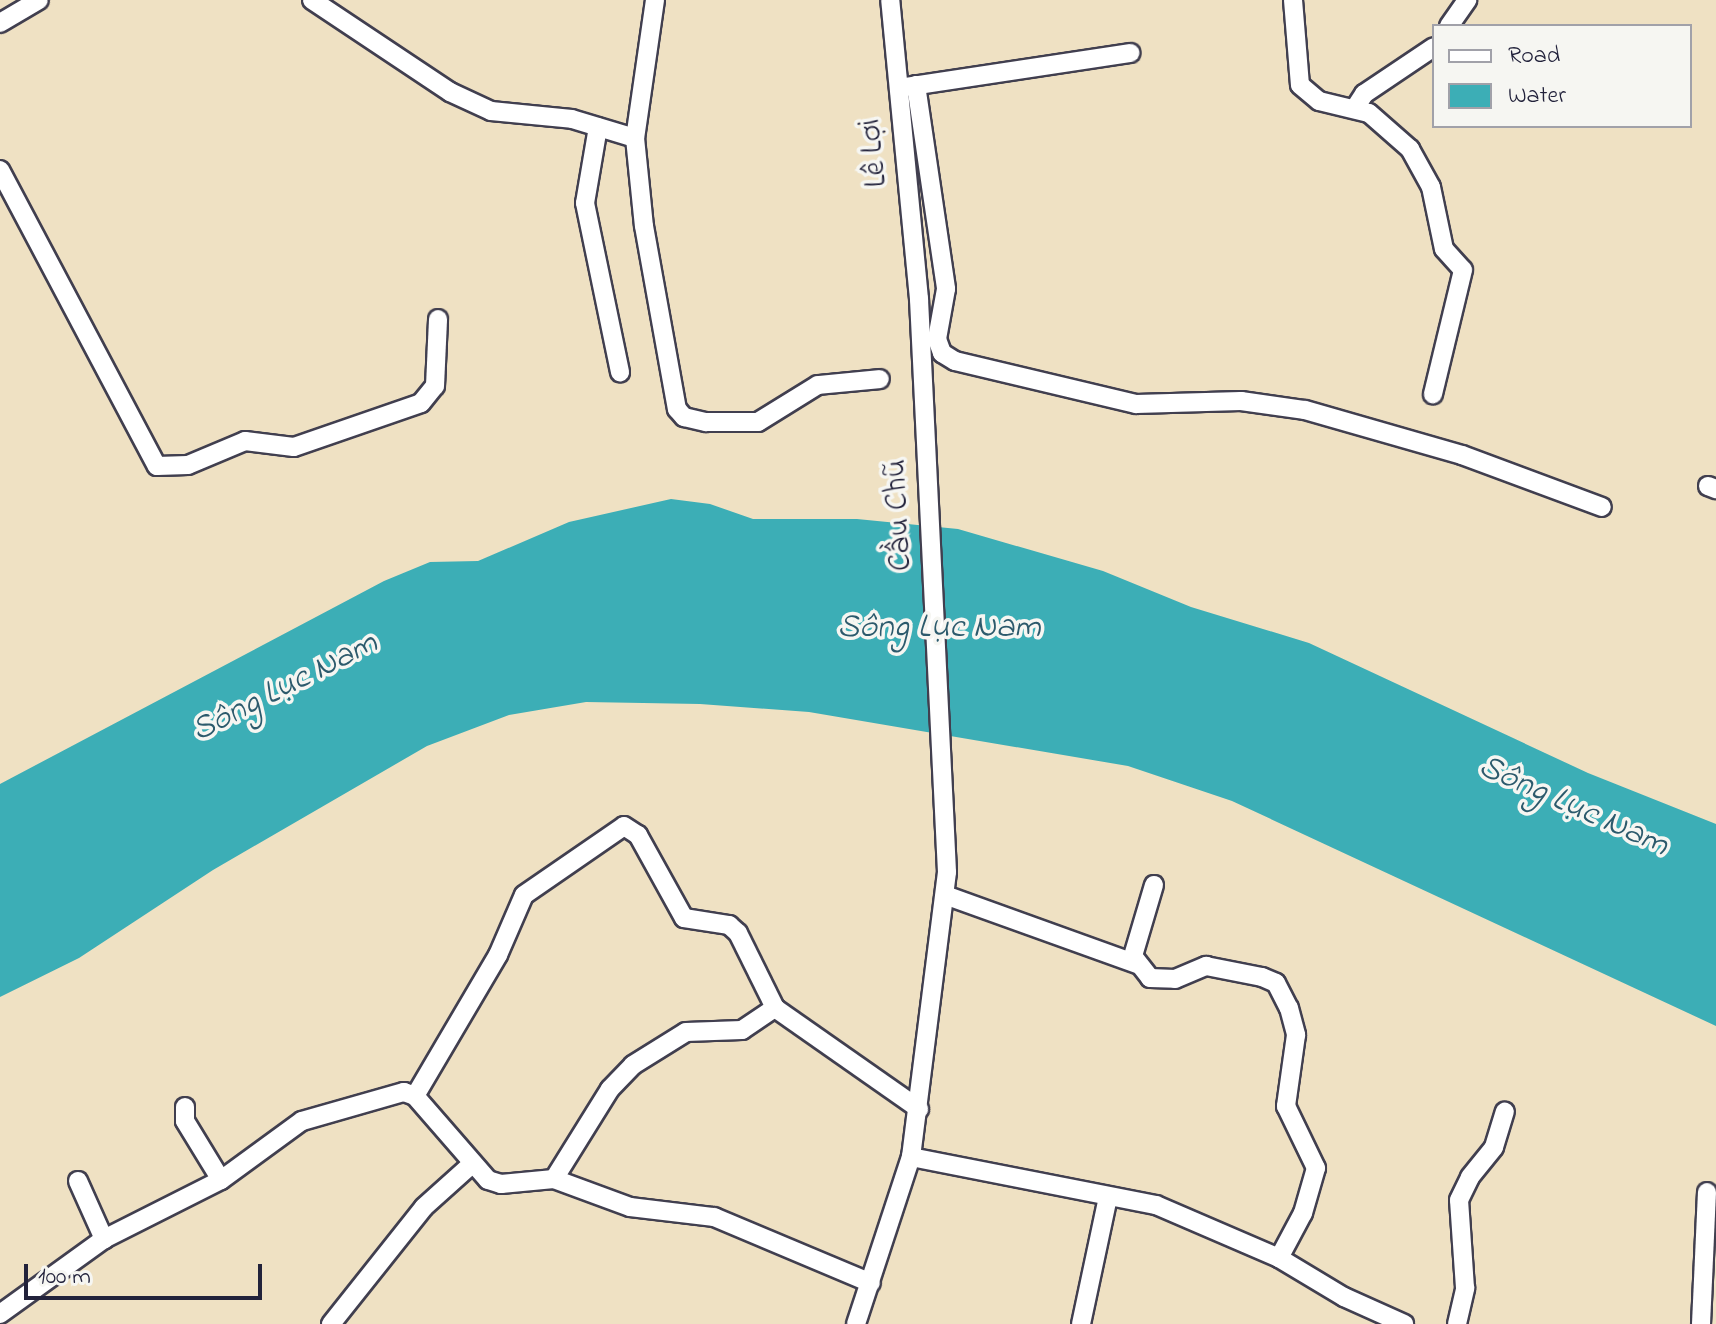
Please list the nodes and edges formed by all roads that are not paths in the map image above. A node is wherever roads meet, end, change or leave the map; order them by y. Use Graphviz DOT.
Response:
graph roads {
  1 [pos="39,0"];
  2 [pos="312,0"];
  3 [pos="655,0"];
  4 [pos="890,0"];
  5 [pos="1293,0"];
  6 [pos="1467,0"];
  7 [pos="0,23"];
  8 [pos="1450,24"];
  9 [pos="1432,48"];
  10 [pos="1130,53"];
  11 [pos="907,87"];
  12 [pos="1355,108"];
  13 [pos="598,127"];
  14 [pos="635,138"];
  15 [pos="0,170"];
  16 [pos="919,299"];
  17 [pos="438,319"];
  18 [pos="620,372"];
  19 [pos="880,379"];
  20 [pos="1433,394"];
  21 [pos="1602,507"];
  22 [pos="1154,885"];
  23 [pos="945,895"];
  24 [pos="1137,964"];
  25 [pos="775,1008"];
  26 [pos="415,1096"];
  27 [pos="185,1107"];
  28 [pos="919,1109"];
  29 [pos="1505,1112"];
  30 [pos="911,1157"];
  31 [pos="472,1164"];
  32 [pos="554,1179"];
  33 [pos="221,1180"];
  34 [pos="78,1181"];
  35 [pos="1707,1192"];
  36 [pos="1108,1197"];
  37 [pos="104,1239"];
  38 [pos="1279,1258"];
  39 [pos="871,1283"];
  40 [pos="2,1310"];
  41 [pos="331,1324"];
  42 [pos="856,1324"];
  43 [pos="1081,1324"];
  44 [pos="1404,1324"];
  45 [pos="1457,1324"];
  46 [pos="1701,1324"];
  1 -- 7 [label="street"];
  2 -- 13 [label="street"];
  3 -- 14 [label="street"];
  4 -- 11 [label="street, Lê Lợi"];
  5 -- 12 [label="street"];
  6 -- 8 [label="street"];
  9 -- 12 [label="street"];
  10 -- 11 [label="street"];
  11 -- 16 [label="street, Lê Lợi"];
  11 -- 21 [label="street"];
  12 -- 20 [label="street"];
  13 -- 14 [label="street"];
  13 -- 18 [label="street"];
  14 -- 19 [label="street"];
  15 -- 17 [label="street"];
  16 -- 23 [label="street, Cầu Chũ"];
  22 -- 24 [label="street"];
  23 -- 24 [label="street"];
  23 -- 28 [label="street, Cầu Chũ"];
  24 -- 38 [label="street"];
  25 -- 26 [label="street"];
  25 -- 28 [label="street"];
  25 -- 32 [label="street"];
  26 -- 31 [label="street"];
  26 -- 33 [label="street"];
  27 -- 33 [label="street"];
  28 -- 30 [label="street, Cầu Chũ"];
  29 -- 45 [label="street"];
  30 -- 36 [label="street"];
  30 -- 39 [label="street, Cầu Chũ"];
  31 -- 32 [label="street"];
  31 -- 41 [label="street"];
  32 -- 39 [label="street"];
  33 -- 37 [label="street"];
  34 -- 37 [label="street"];
  35 -- 46 [label="street"];
  36 -- 38 [label="street"];
  36 -- 43 [label="street"];
  37 -- 40 [label="street"];
  38 -- 44 [label="street"];
  39 -- 42 [label="street, Cầu Chũ"];
}
